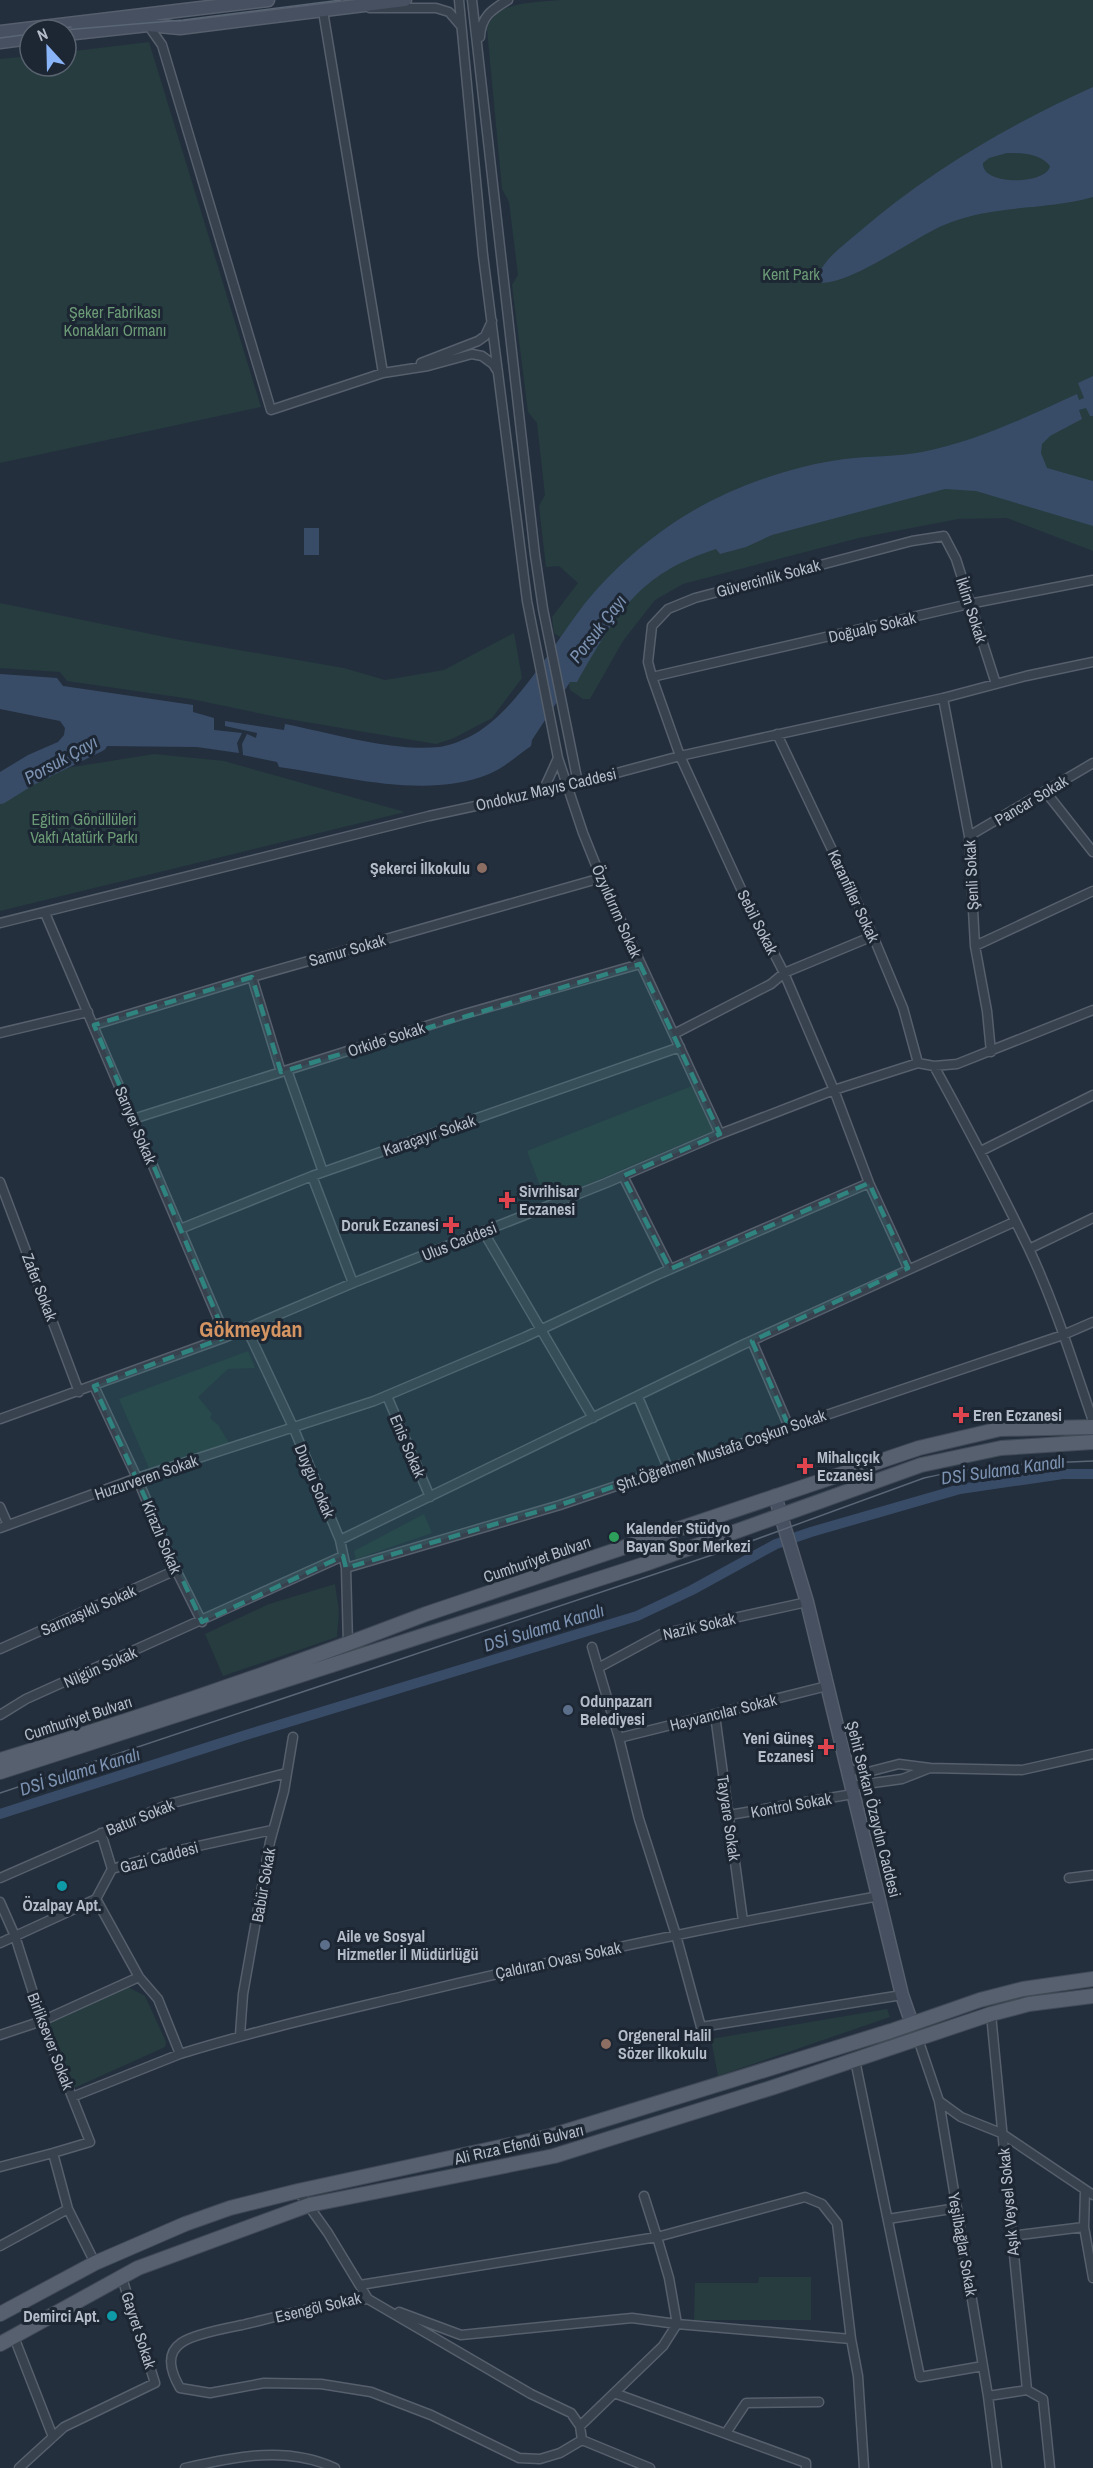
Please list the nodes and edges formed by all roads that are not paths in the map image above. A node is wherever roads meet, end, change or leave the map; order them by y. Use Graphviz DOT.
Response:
graph roads {
  1 [pos="268,0"];
  2 [pos="405,0"];
  3 [pos="459,0"];
  4 [pos="472,0"];
  5 [pos="508,0"];
  6 [pos="355,7"];
  7 [pos="323,11"];
  8 [pos="148,25"];
  9 [pos="462,28"];
  10 [pos="0,32"];
  11 [pos="78,33"];
  12 [pos="18,40"];
  13 [pos="0,42"];
  14 [pos="479,59"];
  15 [pos="492,320"];
  16 [pos="510,336"];
  17 [pos="495,338"];
  18 [pos="478,341"];
  19 [pos="513,352"];
  20 [pos="497,354"];
  21 [pos="482,356"];
  22 [pos="413,367"];
  23 [pos="383,373"];
  24 [pos="500,378"];
  25 [pos="944,536"];
  26 [pos="1093,580"];
  27 [pos="969,604"];
  28 [pos="1093,662"];
  29 [pos="652,677"];
  30 [pos="996,684"];
  31 [pos="943,698"];
  32 [pos="777,734"];
  33 [pos="680,756"];
  34 [pos="558,758"];
  35 [pos="1093,763"];
  36 [pos="578,783"];
  37 [pos="568,786"];
  38 [pos="543,791"];
  39 [pos="1044,791"];
  40 [pos="969,836"];
  41 [pos="1093,852"];
  42 [pos="601,878"];
  43 [pos="1093,891"];
  44 [pos="45,913"];
  45 [pos="0,923"];
  46 [pos="873,936"];
  47 [pos="975,946"];
  48 [pos="640,964"];
  49 [pos="784,973"];
  50 [pos="252,977"];
  51 [pos="1093,1010"];
  52 [pos="88,1012"];
  53 [pos="94,1025"];
  54 [pos="0,1033"];
  55 [pos="674,1034"];
  56 [pos="680,1047"];
  57 [pos="991,1052"];
  58 [pos="918,1063"];
  59 [pos="934,1066"];
  60 [pos="284,1071"];
  61 [pos="834,1090"];
  62 [pos="1093,1095"];
  63 [pos="133,1119"];
  64 [pos="720,1134"];
  65 [pos="981,1151"];
  66 [pos="323,1172"];
  67 [pos="312,1176"];
  68 [pos="623,1176"];
  69 [pos="0,1182"];
  70 [pos="869,1183"];
  71 [pos="1093,1218"];
  72 [pos="1014,1222"];
  73 [pos="180,1229"];
  74 [pos="483,1231"];
  75 [pos="1029,1249"];
  76 [pos="908,1268"];
  77 [pos="670,1269"];
  78 [pos="353,1283"];
  79 [pos="1093,1322"];
  80 [pos="246,1327"];
  81 [pos="541,1329"];
  82 [pos="1063,1335"];
  83 [pos="226,1337"];
  84 [pos="752,1341"];
  85 [pos="94,1386"];
  86 [pos="1082,1390"];
  87 [pos="1093,1390"];
  88 [pos="80,1392"];
  89 [pos="387,1396"];
  90 [pos="638,1397"];
  91 [pos="594,1418"];
  92 [pos="0,1419"];
  93 [pos="1093,1421"];
  94 [pos="789,1427"];
  95 [pos="1093,1427"];
  96 [pos="294,1429"];
  97 [pos="1093,1442"];
  98 [pos="668,1468"];
  99 [pos="138,1478"];
  100 [pos="775,1496"];
  101 [pos="430,1497"];
  102 [pos="0,1507"];
  103 [pos="781,1514"];
  104 [pos="4,1526"];
  105 [pos="340,1540"];
  106 [pos="343,1556"];
  107 [pos="345,1568"];
  108 [pos="176,1570"];
  109 [pos="807,1602"];
  110 [pos="202,1622"];
  111 [pos="348,1644"];
  112 [pos="592,1647"];
  113 [pos="0,1649"];
  114 [pos="598,1668"];
  115 [pos="826,1686"];
  116 [pos="0,1715"];
  117 [pos="716,1715"];
  118 [pos="293,1737"];
  119 [pos="619,1738"];
  120 [pos="1093,1754"];
  121 [pos="0,1760"];
  122 [pos="930,1768"];
  123 [pos="847,1769"];
  124 [pos="0,1772"];
  125 [pos="286,1773"];
  126 [pos="852,1790"];
  127 [pos="729,1815"];
  128 [pos="272,1830"];
  129 [pos="101,1833"];
  130 [pos="112,1869"];
  131 [pos="1093,1875"];
  132 [pos="0,1878"];
  133 [pos="1069,1878"];
  134 [pos="879,1896"];
  135 [pos="96,1899"];
  136 [pos="0,1902"];
  137 [pos="743,1921"];
  138 [pos="676,1935"];
  139 [pos="15,1936"];
  140 [pos="0,1943"];
  141 [pos="139,1977"];
  142 [pos="1093,1979"];
  143 [pos="902,1995"];
  144 [pos="1093,1996"];
  145 [pos="991,2014"];
  146 [pos="42,2021"];
  147 [pos="912,2024"];
  148 [pos="0,2035"];
  149 [pos="240,2035"];
  150 [pos="918,2038"];
  151 [pos="180,2054"];
  152 [pos="855,2060"];
  153 [pos="72,2097"];
  154 [pos="939,2101"];
  155 [pos="1001,2133"];
  156 [pos="53,2152"];
  157 [pos="0,2167"];
  158 [pos="298,2191"];
  159 [pos="1089,2193"];
  160 [pos="644,2196"];
  161 [pos="309,2205"];
  162 [pos="957,2208"];
  163 [pos="68,2209"];
  164 [pos="888,2219"];
  165 [pos="1084,2227"];
  166 [pos="657,2236"];
  167 [pos="1011,2236"];
  168 [pos="0,2246"];
  169 [pos="95,2263"];
  170 [pos="122,2278"];
  171 [pos="1093,2278"];
  172 [pos="360,2285"];
  173 [pos="368,2299"];
  174 [pos="378,2305"];
  175 [pos="0,2314"];
  176 [pos="677,2324"];
  177 [pos="14,2337"];
  178 [pos="850,2339"];
  179 [pos="0,2344"];
  180 [pos="983,2366"];
  181 [pos="1027,2390"];
  182 [pos="614,2393"];
  183 [pos="988,2396"];
  184 [pos="819,2402"];
  185 [pos="580,2426"];
  186 [pos="726,2433"];
  187 [pos="53,2437"];
  188 [pos="582,2440"];
  189 [pos="19,2468"];
  190 [pos="185,2468"];
  191 [pos="335,2468"];
  192 [pos="650,2468"];
  193 [pos="806,2468"];
  194 [pos="864,2468"];
  195 [pos="998,2468"];
  196 [pos="1050,2468"];
  1 -- 10 [label="main road"];
  2 -- 6 [label="main road"];
  3 -- 9 [label="street, Özyıldırım Sokak"];
  4 -- 14 [label="street"];
  5 -- 14 [label="street"];
  6 -- 7 [label="main road"];
  6 -- 9 [label="street"];
  7 -- 8 [label="main road"];
  7 -- 23 [label="street"];
  8 -- 11 [label="main road"];
  8 -- 23 [label="street"];
  9 -- 15 [label="street, Özyıldırım Sokak"];
  12 -- 13 [label="main road"];
  14 -- 16 [label="street"];
  15 -- 17 [label="street, Özyıldırım Sokak"];
  15 -- 18 [label="street"];
  16 -- 17 [label="street"];
  16 -- 19 [label="street"];
  17 -- 18 [label="street"];
  17 -- 20 [label="street, Özyıldırım Sokak"];
  18 -- 22 [label="street"];
  19 -- 20 [label="street"];
  19 -- 36 [label="street"];
  20 -- 21 [label="street"];
  20 -- 24 [label="street, Özyıldırım Sokak"];
  21 -- 22 [label="street"];
  21 -- 24 [label="street"];
  22 -- 23 [label="street"];
  24 -- 34 [label="street, Özyıldırım Sokak"];
  25 -- 27 [label="street, İklim Sokak"];
  25 -- 29 [label="street, Güvercinlik Sokak"];
  26 -- 27 [label="street, Doğualp Sokak"];
  27 -- 29 [label="street, Doğualp Sokak"];
  27 -- 30 [label="street, İklim Sokak"];
  28 -- 30 [label="street, Ondokuz Mayıs Caddesi"];
  29 -- 33 [label="street, Güvercinlik Sokak"];
  30 -- 31 [label="street, Ondokuz Mayıs Caddesi"];
  31 -- 32 [label="street, Ondokuz Mayıs Caddesi"];
  31 -- 40 [label="street, Şenli Sokak"];
  32 -- 33 [label="street, Ondokuz Mayıs Caddesi"];
  32 -- 46 [label="street, Karanfiller Sokak"];
  33 -- 36 [label="street, Ondokuz Mayıs Caddesi"];
  33 -- 49 [label="street, Sebil Sokak"];
  34 -- 37 [label="street, Özyıldırım Sokak"];
  34 -- 38 [label="street"];
  35 -- 39 [label="street, Pancar Sokak"];
  36 -- 37 [label="street, Ondokuz Mayıs Caddesi"];
  37 -- 38 [label="street, Ondokuz Mayıs Caddesi"];
  37 -- 42 [label="street, Özyıldırım Sokak"];
  38 -- 44 [label="street, Ondokuz Mayıs Caddesi"];
  39 -- 40 [label="street, Pancar Sokak"];
  39 -- 41 [label="street"];
  40 -- 47 [label="street, Şenli Sokak"];
  42 -- 48 [label="street, Özyıldırım Sokak"];
  42 -- 50 [label="street, Samur Sokak"];
  43 -- 47 [label="street"];
  44 -- 45 [label="street, Ondokuz Mayıs Caddesi"];
  44 -- 52 [label="street, Sarıyer Sokak"];
  46 -- 49 [label="street"];
  46 -- 58 [label="street, Karanfiller Sokak"];
  47 -- 57 [label="street, Şenli Sokak"];
  48 -- 55 [label="street, Özyıldırım Sokak"];
  48 -- 60 [label="street, Orkide Sokak"];
  49 -- 55 [label="street"];
  49 -- 61 [label="street, Sebil Sokak"];
  50 -- 53 [label="street, Samur Sokak"];
  50 -- 60 [label="street"];
  51 -- 57 [label="street"];
  52 -- 53 [label="street, Sarıyer Sokak"];
  52 -- 54 [label="street"];
  53 -- 63 [label="street, Sarıyer Sokak"];
  55 -- 56 [label="street, Özyıldırım Sokak"];
  56 -- 64 [label="street, Özyıldırım Sokak"];
  56 -- 66 [label="street, Karaçayır Sokak"];
  57 -- 59 [label="street"];
  58 -- 59 [label="street"];
  58 -- 61 [label="street, Ulus Caddesi"];
  59 -- 65 [label="street"];
  60 -- 63 [label="street, Orkide Sokak"];
  60 -- 66 [label="street"];
  61 -- 64 [label="street, Ulus Caddesi"];
  61 -- 70 [label="street, Sebil Sokak"];
  62 -- 65 [label="street"];
  63 -- 73 [label="street, Sarıyer Sokak"];
  64 -- 68 [label="street, Ulus Caddesi"];
  65 -- 72 [label="street"];
  66 -- 67 [label="street, Karaçayır Sokak"];
  67 -- 73 [label="street, Karaçayır Sokak"];
  67 -- 78 [label="street"];
  68 -- 74 [label="street, Ulus Caddesi"];
  68 -- 77 [label="street"];
  69 -- 88 [label="street, Zafer Sokak"];
  70 -- 76 [label="street, Sebil Sokak"];
  70 -- 77 [label="street, Huzurveren Sokak"];
  71 -- 75 [label="street"];
  72 -- 75 [label="street"];
  72 -- 76 [label="street"];
  73 -- 83 [label="street, Sarıyer Sokak"];
  74 -- 78 [label="street, Ulus Caddesi"];
  74 -- 81 [label="street"];
  75 -- 82 [label="street"];
  76 -- 84 [label="street"];
  77 -- 81 [label="street, Huzurveren Sokak"];
  78 -- 80 [label="street, Ulus Caddesi"];
  79 -- 82 [label="street, Şht.Öğretmen Mustafa Coşkun Sokak"];
  80 -- 83 [label="street, Ulus Caddesi"];
  80 -- 96 [label="street, Duygu Sokak"];
  81 -- 89 [label="street, Huzurveren Sokak"];
  81 -- 91 [label="street"];
  82 -- 86 [label="street"];
  82 -- 94 [label="street, Şht.Öğretmen Mustafa Coşkun Sokak"];
  83 -- 85 [label="street, Ulus Caddesi"];
  84 -- 90 [label="street"];
  84 -- 94 [label="street"];
  85 -- 88 [label="street, Ulus Caddesi"];
  85 -- 99 [label="street, Kirazlı Sokak"];
  86 -- 87 [label="street"];
  86 -- 93 [label="street"];
  88 -- 92 [label="street, Ulus Caddesi"];
  89 -- 96 [label="street, Huzurveren Sokak"];
  89 -- 101 [label="street, Enis Sokak"];
  90 -- 91 [label="street"];
  90 -- 98 [label="street"];
  91 -- 101 [label="street"];
  94 -- 98 [label="street, Şht.Öğretmen Mustafa Coşkun Sokak"];
  95 -- 100 [label="main road, Cumhuriyet Bulvarı"];
  96 -- 99 [label="street, Huzurveren Sokak"];
  96 -- 105 [label="street, Duygu Sokak"];
  97 -- 103 [label="main road, Cumhuriyet Bulvarı"];
  98 -- 107 [label="street, Şht.Öğretmen Mustafa Coşkun Sokak"];
  99 -- 104 [label="street, Huzurveren Sokak"];
  99 -- 108 [label="street, Kirazlı Sokak"];
  100 -- 103 [label="main road, Şehit Serkan Özaydın Caddesi"];
  100 -- 111 [label="main road, Cumhuriyet Bulvarı"];
  101 -- 105 [label="street"];
  102 -- 104 [label="street"];
  103 -- 109 [label="main road, Şehit Serkan Özaydın Caddesi"];
  103 -- 124 [label="main road, Cumhuriyet Bulvarı"];
  105 -- 106 [label="street, Duygu Sokak"];
  106 -- 107 [label="street, Duygu Sokak"];
  106 -- 110 [label="street, Nilgün Sokak"];
  107 -- 111 [label="street, Duygu Sokak"];
  108 -- 110 [label="street, Kirazlı Sokak"];
  108 -- 113 [label="street, Sarmaşıklı Sokak"];
  109 -- 114 [label="street, Nazik Sokak"];
  109 -- 115 [label="main road, Şehit Serkan Özaydın Caddesi"];
  110 -- 116 [label="street, Nilgün Sokak"];
  111 -- 121 [label="main road, Cumhuriyet Bulvarı"];
  112 -- 114 [label="street"];
  114 -- 119 [label="street"];
  115 -- 117 [label="street, Hayvancılar Sokak"];
  115 -- 123 [label="main road, Şehit Serkan Özaydın Caddesi"];
  117 -- 119 [label="street, Hayvancılar Sokak"];
  117 -- 127 [label="street, Tayyare Sokak"];
  118 -- 125 [label="street, Babür Sokak"];
  119 -- 138 [label="street"];
  120 -- 122 [label="street"];
  122 -- 123 [label="street"];
  122 -- 126 [label="street, Kontrol Sokak"];
  123 -- 126 [label="main road, Şehit Serkan Özaydın Caddesi"];
  125 -- 128 [label="street, Babür Sokak"];
  125 -- 129 [label="street, Batur Sokak"];
  126 -- 127 [label="street, Kontrol Sokak"];
  126 -- 134 [label="main road, Şehit Serkan Özaydın Caddesi"];
  127 -- 137 [label="street, Tayyare Sokak"];
  128 -- 130 [label="street, Gazi Caddesi"];
  128 -- 149 [label="street, Babür Sokak"];
  129 -- 130 [label="street"];
  129 -- 132 [label="street, Batur Sokak"];
  130 -- 135 [label="street, Gazi Caddesi"];
  131 -- 133 [label="street"];
  134 -- 137 [label="street, Çaldıran Ovası Sokak"];
  134 -- 143 [label="main road, Şehit Serkan Özaydın Caddesi"];
  135 -- 139 [label="street"];
  135 -- 141 [label="street"];
  136 -- 139 [label="street, Birliksever Sokak"];
  137 -- 138 [label="street, Çaldıran Ovası Sokak"];
  138 -- 143 [label="street"];
  138 -- 149 [label="street, Çaldıran Ovası Sokak"];
  139 -- 140 [label="street"];
  139 -- 146 [label="street, Birliksever Sokak"];
  141 -- 146 [label="street"];
  141 -- 151 [label="street"];
  142 -- 147 [label="main road, Ali Rıza Efendi Bulvarı"];
  143 -- 147 [label="main road, Şehit Serkan Özaydın Caddesi"];
  144 -- 145 [label="main road, Ali Rıza Efendi Bulvarı"];
  145 -- 150 [label="main road, Ali Rıza Efendi Bulvarı"];
  145 -- 155 [label="street, Aşık Veysel Sokak"];
  146 -- 148 [label="street"];
  146 -- 153 [label="street, Birliksever Sokak"];
  147 -- 150 [label="street, Yeşilbağlar Sokak"];
  147 -- 158 [label="main road, Ali Rıza Efendi Bulvarı"];
  149 -- 151 [label="street, Çaldıran Ovası Sokak"];
  150 -- 152 [label="main road, Ali Rıza Efendi Bulvarı"];
  150 -- 154 [label="street, Yeşilbağlar Sokak"];
  151 -- 153 [label="street, Çaldıran Ovası Sokak"];
  152 -- 161 [label="main road, Ali Rıza Efendi Bulvarı"];
  152 -- 164 [label="street"];
  153 -- 156 [label="street, Birliksever Sokak"];
  154 -- 155 [label="street"];
  154 -- 162 [label="street, Yeşilbağlar Sokak"];
  155 -- 159 [label="street"];
  155 -- 167 [label="street, Aşık Veysel Sokak"];
  156 -- 157 [label="street"];
  156 -- 163 [label="street"];
  158 -- 161 [label="street, Esengöl Sokak"];
  158 -- 169 [label="main road, Ali Rıza Efendi Bulvarı"];
  159 -- 165 [label="street"];
  160 -- 166 [label="street"];
  161 -- 170 [label="main road, Ali Rıza Efendi Bulvarı"];
  161 -- 172 [label="street, Esengöl Sokak"];
  162 -- 164 [label="street"];
  162 -- 180 [label="street, Yeşilbağlar Sokak"];
  163 -- 168 [label="street"];
  163 -- 169 [label="street"];
  164 -- 180 [label="street"];
  165 -- 167 [label="street"];
  165 -- 171 [label="street"];
  166 -- 172 [label="street"];
  166 -- 176 [label="street"];
  166 -- 178 [label="street"];
  167 -- 181 [label="street, Aşık Veysel Sokak"];
  169 -- 175 [label="main road, Ali Rıza Efendi Bulvarı"];
  170 -- 177 [label="main road, Ali Rıza Efendi Bulvarı"];
  170 -- 187 [label="street, Gayret Sokak"];
  172 -- 173 [label="street, Esengöl Sokak"];
  173 -- 174 [label="street"];
  173 -- 188 [label="street, Esengöl Sokak"];
  174 -- 176 [label="street"];
  174 -- 185 [label="street"];
  176 -- 178 [label="street"];
  176 -- 182 [label="street"];
  177 -- 179 [label="main road, Ali Rıza Efendi Bulvarı"];
  177 -- 187 [label="street"];
  178 -- 194 [label="street"];
  180 -- 183 [label="street, Yeşilbağlar Sokak"];
  181 -- 183 [label="street"];
  181 -- 196 [label="street"];
  182 -- 185 [label="street"];
  182 -- 186 [label="street"];
  183 -- 195 [label="street, Yeşilbağlar Sokak"];
  184 -- 186 [label="street"];
  185 -- 188 [label="street"];
  186 -- 193 [label="street"];
  187 -- 189 [label="street"];
  188 -- 192 [label="street"];
  190 -- 191 [label="street"];
}
